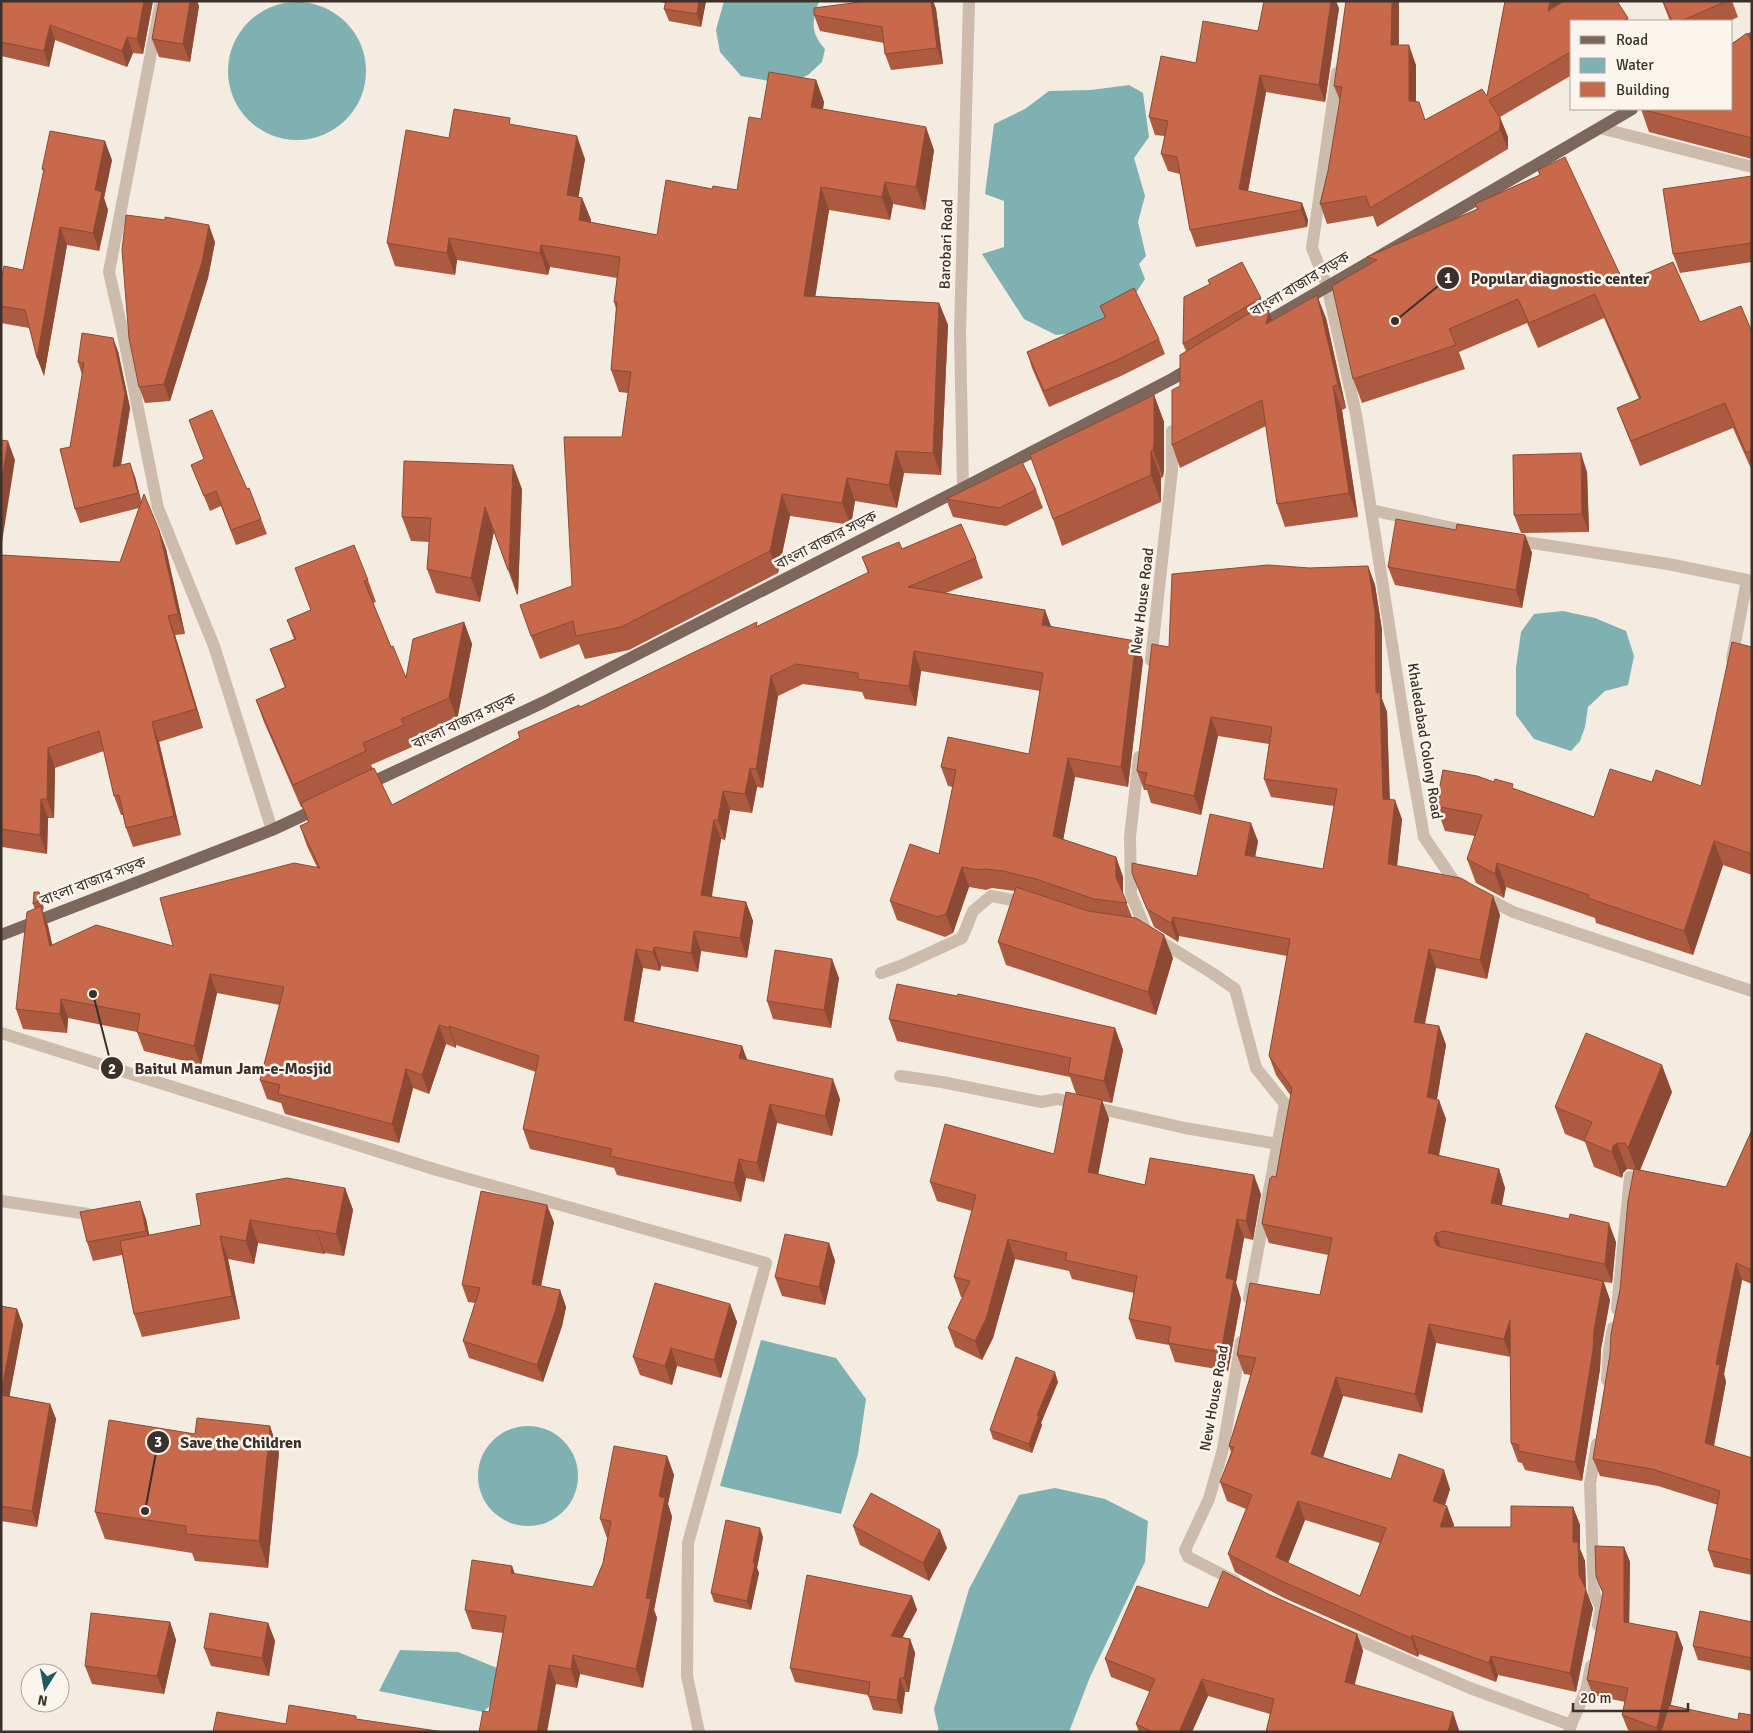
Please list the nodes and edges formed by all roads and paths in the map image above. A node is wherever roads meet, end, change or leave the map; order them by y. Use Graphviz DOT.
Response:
graph roads {
  1 [pos="161,1"];
  2 [pos="969,1"];
  3 [pos="1752,38"];
  4 [pos="1733,49"];
  5 [pos="1339,60"];
  6 [pos="1630,110"];
  7 [pos="1600,128"];
  8 [pos="1752,168"];
  9 [pos="1327,286"];
  10 [pos="1246,335"];
  11 [pos="1205,359"];
  12 [pos="1172,379"];
  13 [pos="1172,397"];
  14 [pos="1172,415"];
  15 [pos="963,488"];
  16 [pos="1371,510"];
  17 [pos="1482,534"];
  18 [pos="1500,537"];
  19 [pos="1749,580"];
  20 [pos="1730,673"];
  21 [pos="1149,677"];
  22 [pos="1141,743"];
  23 [pos="351,793"];
  24 [pos="334,801"];
  25 [pos="272,830"];
  26 [pos="1040,906"];
  27 [pos="1,935"];
  28 [pos="881,973"];
  29 [pos="1752,991"];
  30 [pos="1,1033"];
  31 [pos="900,1076"];
  32 [pos="1278,1144"];
  33 [pos="1630,1177"];
  34 [pos="1,1201"];
  35 [pos="88,1214"];
  36 [pos="1602,1290"];
  37 [pos="1619,1293"];
  38 [pos="1246,1315"];
  39 [pos="1242,1334"];
  40 [pos="1606,1389"];
  41 [pos="1599,1434"];
  42 [pos="1246,1587"];
  43 [pos="1334,1629"];
  44 [pos="1596,1638"];
  45 [pos="1593,1654"];
  46 [pos="1570,1729"];
  47 [pos="699,1732"];
  1 -- 25 [label="street"];
  2 -- 15 [label="street, Barobari Road"];
  3 -- 4 [label="main road"];
  5 -- 9 [label="street, Khaledabad Colony Road"];
  6 -- 7 [label="main road, বাংলা বাজার সড়ক"];
  7 -- 8 [label="street"];
  7 -- 9 [label="main road, বাংলা বাজার সড়ক"];
  9 -- 10 [label="main road, বাংলা বাজার সড়ক"];
  9 -- 16 [label="street, Khaledabad Colony Road"];
  11 -- 12 [label="main road, বাংলা বাজার সড়ক"];
  12 -- 13 [label="street"];
  12 -- 15 [label="main road, বাংলা বাজার সড়ক"];
  14 -- 21 [label="street, New House Road"];
  15 -- 23 [label="main road, বাংলা বাজার সড়ক"];
  16 -- 17 [label="street"];
  16 -- 29 [label="street, Khaledabad Colony Road"];
  18 -- 19 [label="street"];
  19 -- 20 [label="street"];
  22 -- 32 [label="street"];
  24 -- 25 [label="main road, বাংলা বাজার সড়ক"];
  25 -- 27 [label="main road, বাংলা বাজার সড়ক"];
  26 -- 28 [label="street"];
  30 -- 47 [label="street"];
  31 -- 32 [label="street"];
  32 -- 38 [label="street"];
  33 -- 37 [label="street"];
  34 -- 35 [label="street"];
  36 -- 37 [label="street"];
  37 -- 40 [label="street"];
  39 -- 42 [label="street, New House Road"];
  41 -- 44 [label="street"];
  43 -- 46 [label="street"];
  45 -- 46 [label="street"];
}
